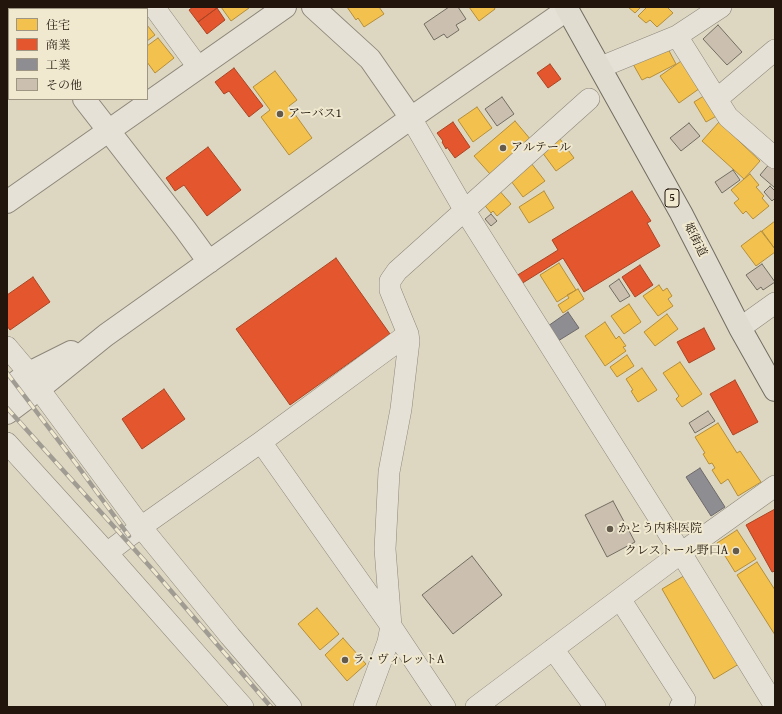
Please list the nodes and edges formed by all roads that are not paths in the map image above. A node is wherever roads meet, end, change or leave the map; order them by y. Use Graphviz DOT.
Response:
graph roads {
  1 [pos="154,7"];
  2 [pos="286,7"];
  3 [pos="313,7"];
  4 [pos="721,7"];
  5 [pos="567,8"];
  6 [pos="677,36"];
  7 [pos="775,50"];
  8 [pos="601,67"];
  9 [pos="198,68"];
  10 [pos="589,98"];
  11 [pos="717,99"];
  12 [pos="85,100"];
  13 [pos="411,118"];
  14 [pos="108,131"];
  15 [pos="775,158"];
  16 [pos="8,199"];
  17 [pos="465,211"];
  18 [pos="209,262"];
  19 [pos="775,303"];
  20 [pos="740,328"];
  21 [pos="408,334"];
  22 [pos="7,347"];
  23 [pos="34,381"];
  24 [pos="7,389"];
  25 [pos="775,390"];
  26 [pos="7,412"];
  27 [pos="261,442"];
  28 [pos="7,443"];
  29 [pos="775,486"];
  30 [pos="141,527"];
  31 [pos="107,553"];
  32 [pos="681,553"];
  33 [pos="620,599"];
  34 [pos="391,626"];
  35 [pos="553,649"];
  36 [pos="775,706"];
  37 [pos="242,707"];
  38 [pos="292,707"];
  39 [pos="364,707"];
  40 [pos="445,707"];
  41 [pos="476,707"];
  42 [pos="595,707"];
  43 [pos="680,707"];
  1 -- 9 [label="street"];
  2 -- 9 [label="street"];
  3 -- 13 [label="street"];
  4 -- 6 [label="street"];
  5 -- 8 [label="main road, 姫街道 / 5"];
  5 -- 13 [label="street"];
  6 -- 8 [label="street"];
  6 -- 11 [label="street"];
  7 -- 11 [label="street"];
  8 -- 20 [label="main road, 姫街道 / 5"];
  9 -- 14 [label="street"];
  10 -- 17 [label="street"];
  11 -- 15 [label="street"];
  12 -- 14 [label="street"];
  13 -- 17 [label="street"];
  13 -- 18 [label="street"];
  14 -- 16 [label="street"];
  14 -- 18 [label="street"];
  17 -- 21 [label="street"];
  17 -- 32 [label="street"];
  18 -- 23 [label="street"];
  19 -- 20 [label="street"];
  20 -- 25 [label="main road, 姫街道 / 5"];
  21 -- 27 [label="street"];
  21 -- 34 [label="street"];
  22 -- 23 [label="street"];
  23 -- 24 [label="street"];
  23 -- 26 [label="street"];
  23 -- 30 [label="street"];
  27 -- 30 [label="street"];
  27 -- 34 [label="street"];
  28 -- 31 [label="street"];
  29 -- 32 [label="street"];
  30 -- 31 [label="street"];
  30 -- 38 [label="street"];
  31 -- 37 [label="street"];
  32 -- 33 [label="street"];
  32 -- 36 [label="street"];
  33 -- 35 [label="street"];
  33 -- 43 [label="street"];
  34 -- 39 [label="street"];
  34 -- 40 [label="street"];
  35 -- 41 [label="street"];
  35 -- 42 [label="street"];
}
